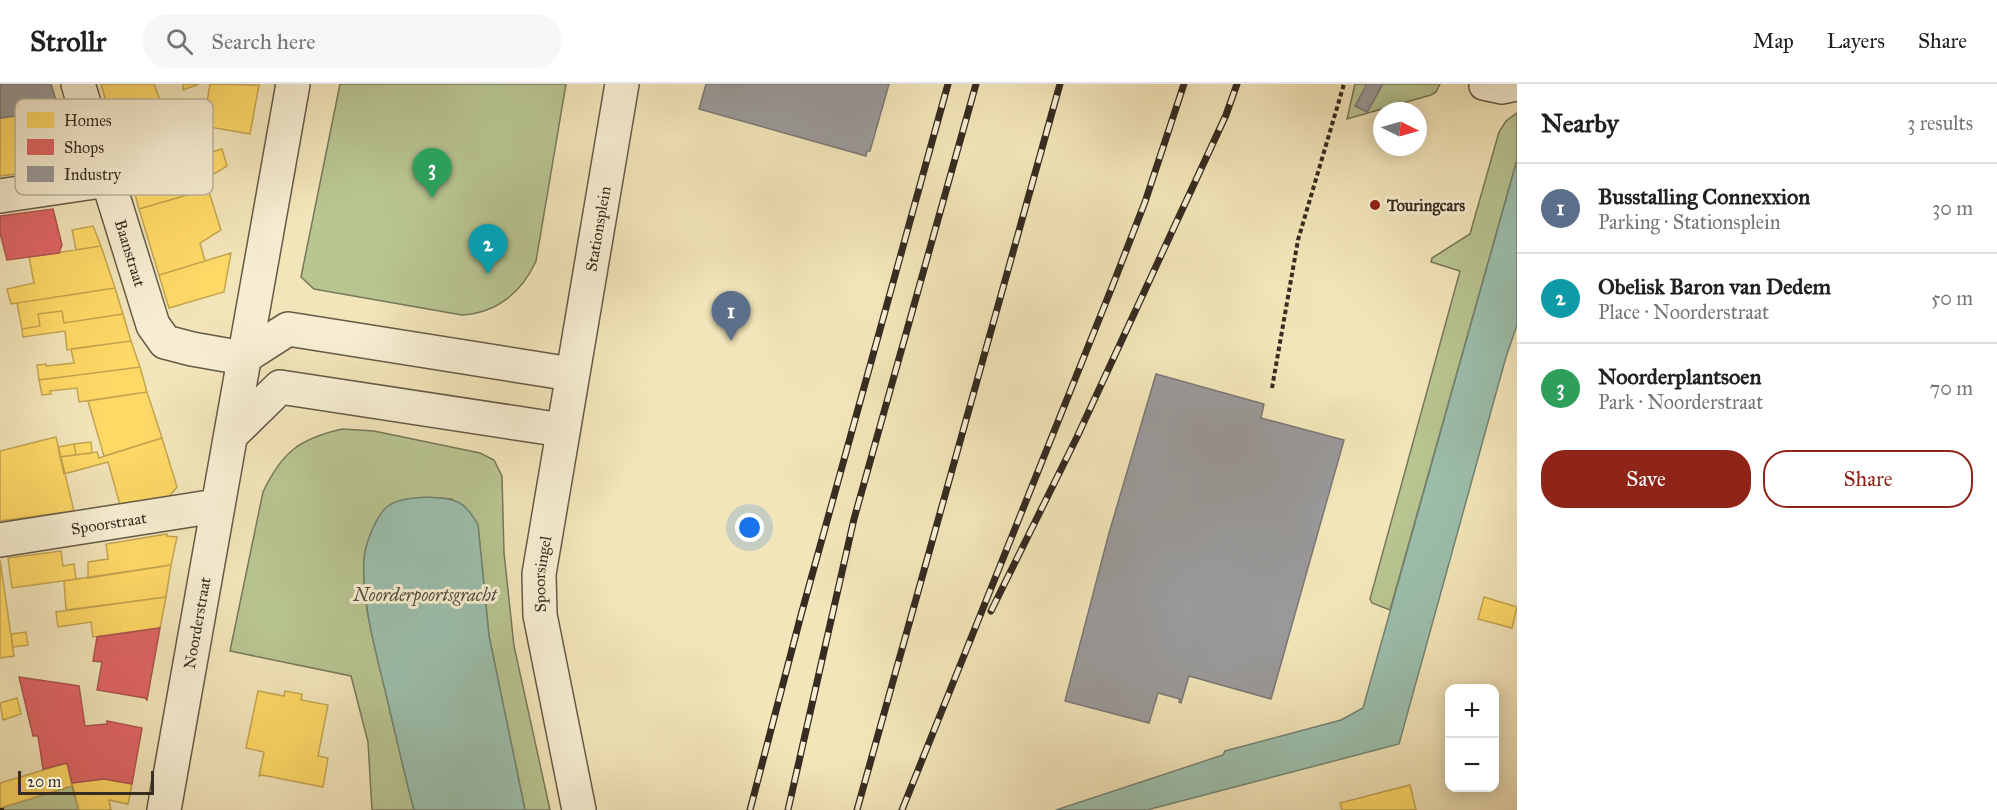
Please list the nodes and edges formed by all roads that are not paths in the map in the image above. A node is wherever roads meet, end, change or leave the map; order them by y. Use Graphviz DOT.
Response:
graph roads {
  1 [pos="78,84"];
  2 [pos="293,84"];
  3 [pos="622,84"];
  4 [pos="1483,86"];
  5 [pos="1517,87"];
  6 [pos="83,99"];
  7 [pos="15,194"];
  8 [pos="113,195"];
  9 [pos="0,196"];
  10 [pos="243,358"];
  11 [pos="572,374"];
  12 [pos="562,430"];
  13 [pos="231,435"];
  14 [pos="216,506"];
  15 [pos="0,540"];
  16 [pos="164,810"];
  17 [pos="579,810"];
  1 -- 6 [label="street, Baanstraat"];
  2 -- 10 [label="street, Noorderstraat"];
  3 -- 11 [label="street, Stationsplein"];
  4 -- 5 [label="lane"];
  7 -- 9 [label="street"];
  8 -- 10 [label="street, Baanstraat"];
  10 -- 11 [label="street"];
  10 -- 13 [label="street, Noorderstraat"];
  11 -- 12 [label="street, Spoorsingel"];
  12 -- 13 [label="street"];
  12 -- 17 [label="street, Spoorsingel"];
  13 -- 14 [label="street, Noorderstraat"];
  14 -- 15 [label="street, Spoorstraat"];
  14 -- 16 [label="street, Noorderstraat"];
}
